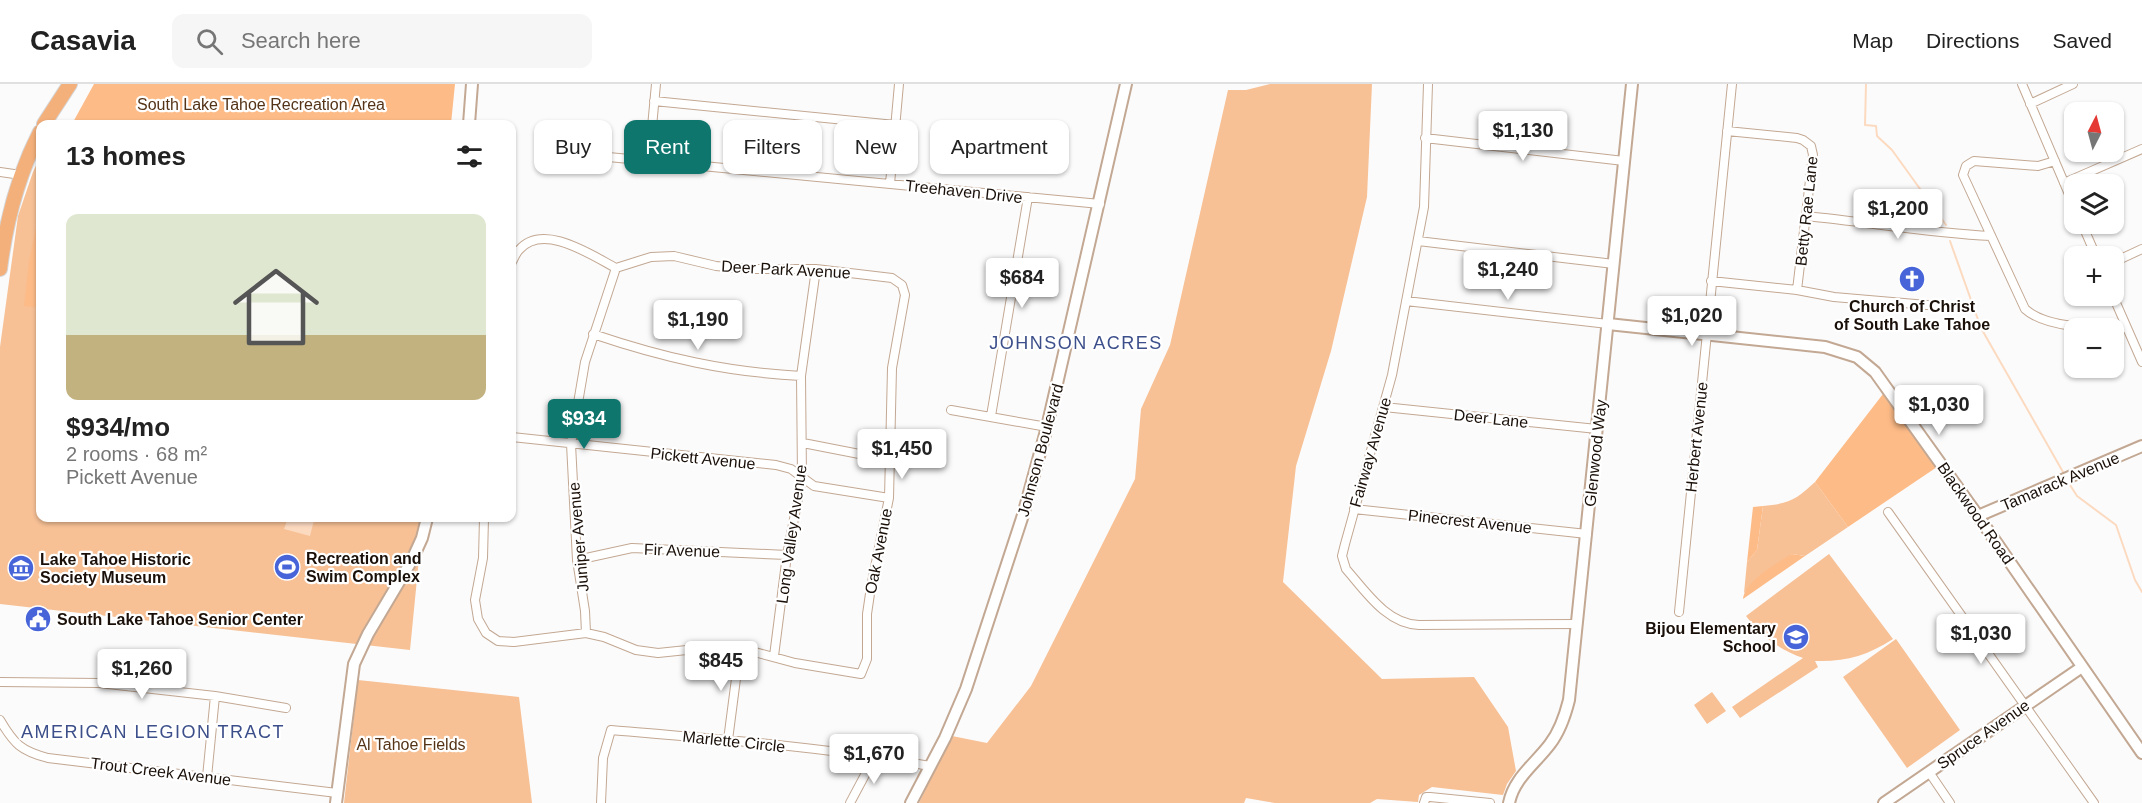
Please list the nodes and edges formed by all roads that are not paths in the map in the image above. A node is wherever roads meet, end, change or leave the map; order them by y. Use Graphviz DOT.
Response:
graph roads {
  1 [pos="70,84"];
  2 [pos="472,84"];
  3 [pos="656,84"];
  4 [pos="899,84"];
  5 [pos="1126,84"];
  6 [pos="1428,84"];
  7 [pos="1632,84"];
  8 [pos="1732,84"];
  9 [pos="2022,84"];
  10 [pos="2073,84"];
  11 [pos="654,101"];
  12 [pos="2030,104"];
  13 [pos="47,120"];
  14 [pos="469,120"];
  15 [pos="652,120"];
  16 [pos="837,120"];
  17 [pos="896,120"];
  18 [pos="1727,131"];
  19 [pos="1425,138"];
  20 [pos="36,141"];
  21 [pos="2142,149"];
  22 [pos="1624,160"];
  23 [pos="2055,161"];
  24 [pos="711,165"];
  25 [pos="0,172"];
  26 [pos="891,174"];
  27 [pos="2085,174"];
  28 [pos="21,176"];
  29 [pos="2064,183"];
  30 [pos="890,184"];
  31 [pos="1028,197"];
  32 [pos="1100,204"];
  33 [pos="1806,216"];
  34 [pos="1991,236"];
  35 [pos="1418,240"];
  36 [pos="2142,249"];
  37 [pos="516,255"];
  38 [pos="2124,257"];
  39 [pos="0,264"];
  40 [pos="1614,264"];
  41 [pos="616,268"];
  42 [pos="816,269"];
  43 [pos="1712,281"];
  44 [pos="902,285"];
  45 [pos="1797,290"];
  46 [pos="1406,302"];
  47 [pos="1927,305"];
  48 [pos="2117,306"];
  49 [pos="1608,324"];
  50 [pos="2127,328"];
  51 [pos="593,334"];
  52 [pos="1706,334"];
  53 [pos="2139,348"];
  54 [pos="2142,362"];
  55 [pos="801,376"];
  56 [pos="1384,407"];
  57 [pos="951,410"];
  58 [pos="991,416"];
  59 [pos="1047,428"];
  60 [pos="1597,429"];
  61 [pos="516,437"];
  62 [pos="803,443"];
  63 [pos="570,444"];
  64 [pos="2142,446"];
  65 [pos="890,460"];
  66 [pos="802,478"];
  67 [pos="889,498"];
  68 [pos="1354,509"];
  69 [pos="1888,512"];
  70 [pos="1978,516"];
  71 [pos="426,522"];
  72 [pos="484,522"];
  73 [pos="1587,534"];
  74 [pos="787,555"];
  75 [pos="577,560"];
  76 [pos="1679,612"];
  77 [pos="1577,624"];
  78 [pos="586,633"];
  79 [pos="740,648"];
  80 [pos="774,656"];
  81 [pos="2082,667"];
  82 [pos="0,682"];
  83 [pos="215,696"];
  84 [pos="2025,704"];
  85 [pos="286,708"];
  86 [pos="0,720"];
  87 [pos="728,740"];
  88 [pos="2142,753"];
  89 [pos="875,756"];
  90 [pos="930,766"];
  91 [pos="1929,772"];
  92 [pos="207,777"];
  93 [pos="337,798"];
  94 [pos="1425,800"];
  95 [pos="601,803"];
  96 [pos="850,803"];
  97 [pos="911,803"];
  98 [pos="1491,803"];
  99 [pos="1509,803"];
  100 [pos="1884,803"];
  101 [pos="1950,803"];
  102 [pos="2094,803"];
  1 -- 13 [label="highway"];
  2 -- 14 [label="street"];
  3 -- 11 [label="street"];
  4 -- 17 [label="street"];
  5 -- 32 [label="street, Johnson Boulevard"];
  6 -- 19 [label="street, Fairway Avenue"];
  7 -- 22 [label="street, Glenwood Way"];
  8 -- 18 [label="street, Herbert Avenue"];
  9 -- 12 [label="street"];
  10 -- 12 [label="street"];
  11 -- 15 [label="street"];
  11 -- 16 [label="street"];
  12 -- 23 [label="street"];
  18 -- 33 [label="street, Betty Rae Lane"];
  18 -- 43 [label="street, Herbert Avenue"];
  19 -- 22 [label="street"];
  19 -- 35 [label="street, Fairway Avenue"];
  20 -- 28 [label="highway"];
  21 -- 27 [label="street"];
  22 -- 40 [label="street, Glenwood Way"];
  23 -- 29 [label="street"];
  23 -- 34 [label="street"];
  24 -- 30 [label="street, Treehaven Drive"];
  25 -- 28 [label="street"];
  26 -- 30 [label="street"];
  28 -- 39 [label="highway"];
  30 -- 31 [label="street, Treehaven Drive"];
  31 -- 32 [label="street, Treehaven Drive"];
  31 -- 58 [label="street"];
  32 -- 59 [label="street, Johnson Boulevard"];
  33 -- 34 [label="street"];
  33 -- 45 [label="street, Betty Rae Lane"];
  34 -- 50 [label="street"];
  35 -- 40 [label="street"];
  35 -- 46 [label="street, Fairway Avenue"];
  36 -- 38 [label="street"];
  37 -- 41 [label="street"];
  40 -- 49 [label="street, Glenwood Way"];
  41 -- 42 [label="street, Deer Park Avenue"];
  41 -- 51 [label="street, Juniper Avenue"];
  42 -- 44 [label="street, Deer Park Avenue"];
  42 -- 55 [label="street, Long Valley Avenue"];
  43 -- 45 [label="street"];
  43 -- 52 [label="street, Herbert Avenue"];
  44 -- 65 [label="street, Oak Avenue"];
  45 -- 47 [label="street"];
  46 -- 49 [label="street, Blackwood Road"];
  46 -- 56 [label="street, Fairway Avenue"];
  48 -- 50 [label="street"];
  49 -- 52 [label="street, Blackwood Road"];
  49 -- 60 [label="street, Glenwood Way"];
  50 -- 53 [label="street"];
  51 -- 55 [label="street"];
  51 -- 63 [label="street, Juniper Avenue"];
  52 -- 70 [label="street, Blackwood Road"];
  52 -- 76 [label="street, Herbert Avenue"];
  53 -- 54 [label="street"];
  55 -- 62 [label="street, Long Valley Avenue"];
  56 -- 60 [label="street, Deer Lane"];
  56 -- 68 [label="street, Fairway Avenue"];
  57 -- 58 [label="street"];
  58 -- 59 [label="street"];
  59 -- 90 [label="street, Johnson Boulevard"];
  60 -- 73 [label="street, Glenwood Way"];
  61 -- 63 [label="street, Pickett Avenue"];
  62 -- 65 [label="street"];
  62 -- 66 [label="street, Long Valley Avenue"];
  63 -- 66 [label="street, Pickett Avenue"];
  63 -- 75 [label="street, Juniper Avenue"];
  64 -- 70 [label="street, Tamarack Avenue"];
  65 -- 67 [label="street, Oak Avenue"];
  66 -- 67 [label="street, Pickett Avenue"];
  66 -- 74 [label="street, Long Valley Avenue"];
  67 -- 80 [label="street, Oak Avenue"];
  68 -- 73 [label="street, Pinecrest Avenue"];
  68 -- 77 [label="street, Fairway Avenue"];
  69 -- 84 [label="street"];
  70 -- 81 [label="street, Blackwood Road"];
  71 -- 93 [label="street"];
  72 -- 78 [label="street"];
  73 -- 77 [label="street, Glenwood Way"];
  74 -- 75 [label="street, Fir Avenue"];
  74 -- 80 [label="street, Long Valley Avenue"];
  75 -- 78 [label="street, Juniper Avenue"];
  77 -- 99 [label="street, Glenwood Way"];
  78 -- 79 [label="street"];
  79 -- 80 [label="street"];
  79 -- 87 [label="street"];
  81 -- 84 [label="street, Spruce Avenue"];
  81 -- 88 [label="street, Blackwood Road"];
  82 -- 83 [label="street"];
  83 -- 85 [label="street"];
  83 -- 92 [label="street"];
  84 -- 91 [label="street, Spruce Avenue"];
  84 -- 102 [label="street"];
  86 -- 92 [label="street, Trout Creek Avenue"];
  87 -- 89 [label="street, Marlette Circle"];
  87 -- 95 [label="street, Marlette Circle"];
  89 -- 90 [label="street, Marlette Circle"];
  89 -- 96 [label="street"];
  90 -- 97 [label="street, Johnson Boulevard"];
  91 -- 100 [label="street, Spruce Avenue"];
  91 -- 101 [label="street"];
  92 -- 93 [label="street, Trout Creek Avenue"];
  94 -- 98 [label="street"];
}
